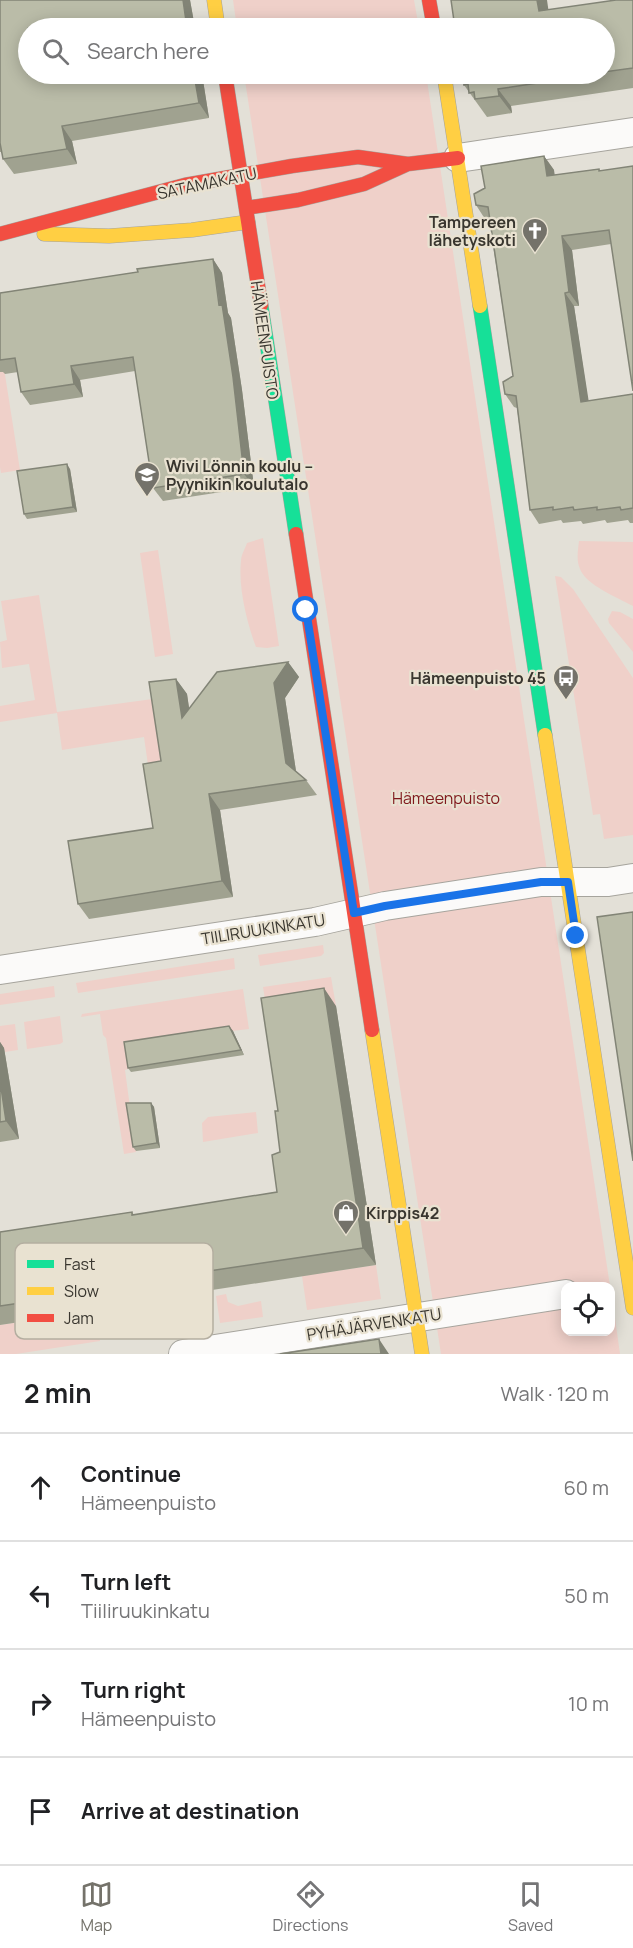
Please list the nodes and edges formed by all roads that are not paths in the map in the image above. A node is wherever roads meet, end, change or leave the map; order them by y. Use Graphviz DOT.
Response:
graph roads {
  1 [pos="214,0"];
  2 [pos="429,0"];
  3 [pos="217,18"];
  4 [pos="432,18"];
  5 [pos="227,84"];
  6 [pos="446,84"];
  7 [pos="633,132"];
  8 [pos="458,158"];
  9 [pos="408,164"];
  10 [pos="241,175"];
  11 [pos="247,215"];
  12 [pos="4,233"];
  13 [pos="633,878"];
  14 [pos="568,882"];
  15 [pos="354,913"];
  16 [pos="0,970"];
  17 [pos="626,1290"];
  18 [pos="561,1295"];
  19 [pos="416,1317"];
  20 [pos="183,1354"];
  21 [pos="422,1354"];
  1 -- 3 [label="main road"];
  2 -- 4 [label="main road"];
  5 -- 10 [label="main road, HÄMEENPUISTO"];
  6 -- 8 [label="main road"];
  7 -- 8 [label="street, SATAMAKATU"];
  8 -- 9 [label="main road, SATAMAKATU"];
  8 -- 14 [label="main road"];
  9 -- 10 [label="main road, SATAMAKATU"];
  9 -- 11 [label="main road, SATAMAKATU"];
  10 -- 11 [label="main road, HÄMEENPUISTO"];
  10 -- 12 [label="main road, SATAMAKATU"];
  11 -- 12 [label="main road, SATAMAKATU"];
  11 -- 15 [label="main road, HÄMEENPUISTO"];
  13 -- 14 [label="street, TIILIRUUKINKATU"];
  14 -- 15 [label="street, TIILIRUUKINKATU"];
  14 -- 17 [label="main road"];
  15 -- 16 [label="street, TIILIRUUKINKATU"];
  15 -- 19 [label="main road, HÄMEENPUISTO"];
  18 -- 19 [label="street, PYHÄJÄRVENKATU"];
  19 -- 20 [label="street, PYHÄJÄRVENKATU"];
  19 -- 21 [label="main road, HÄMEENPUISTO"];
}
